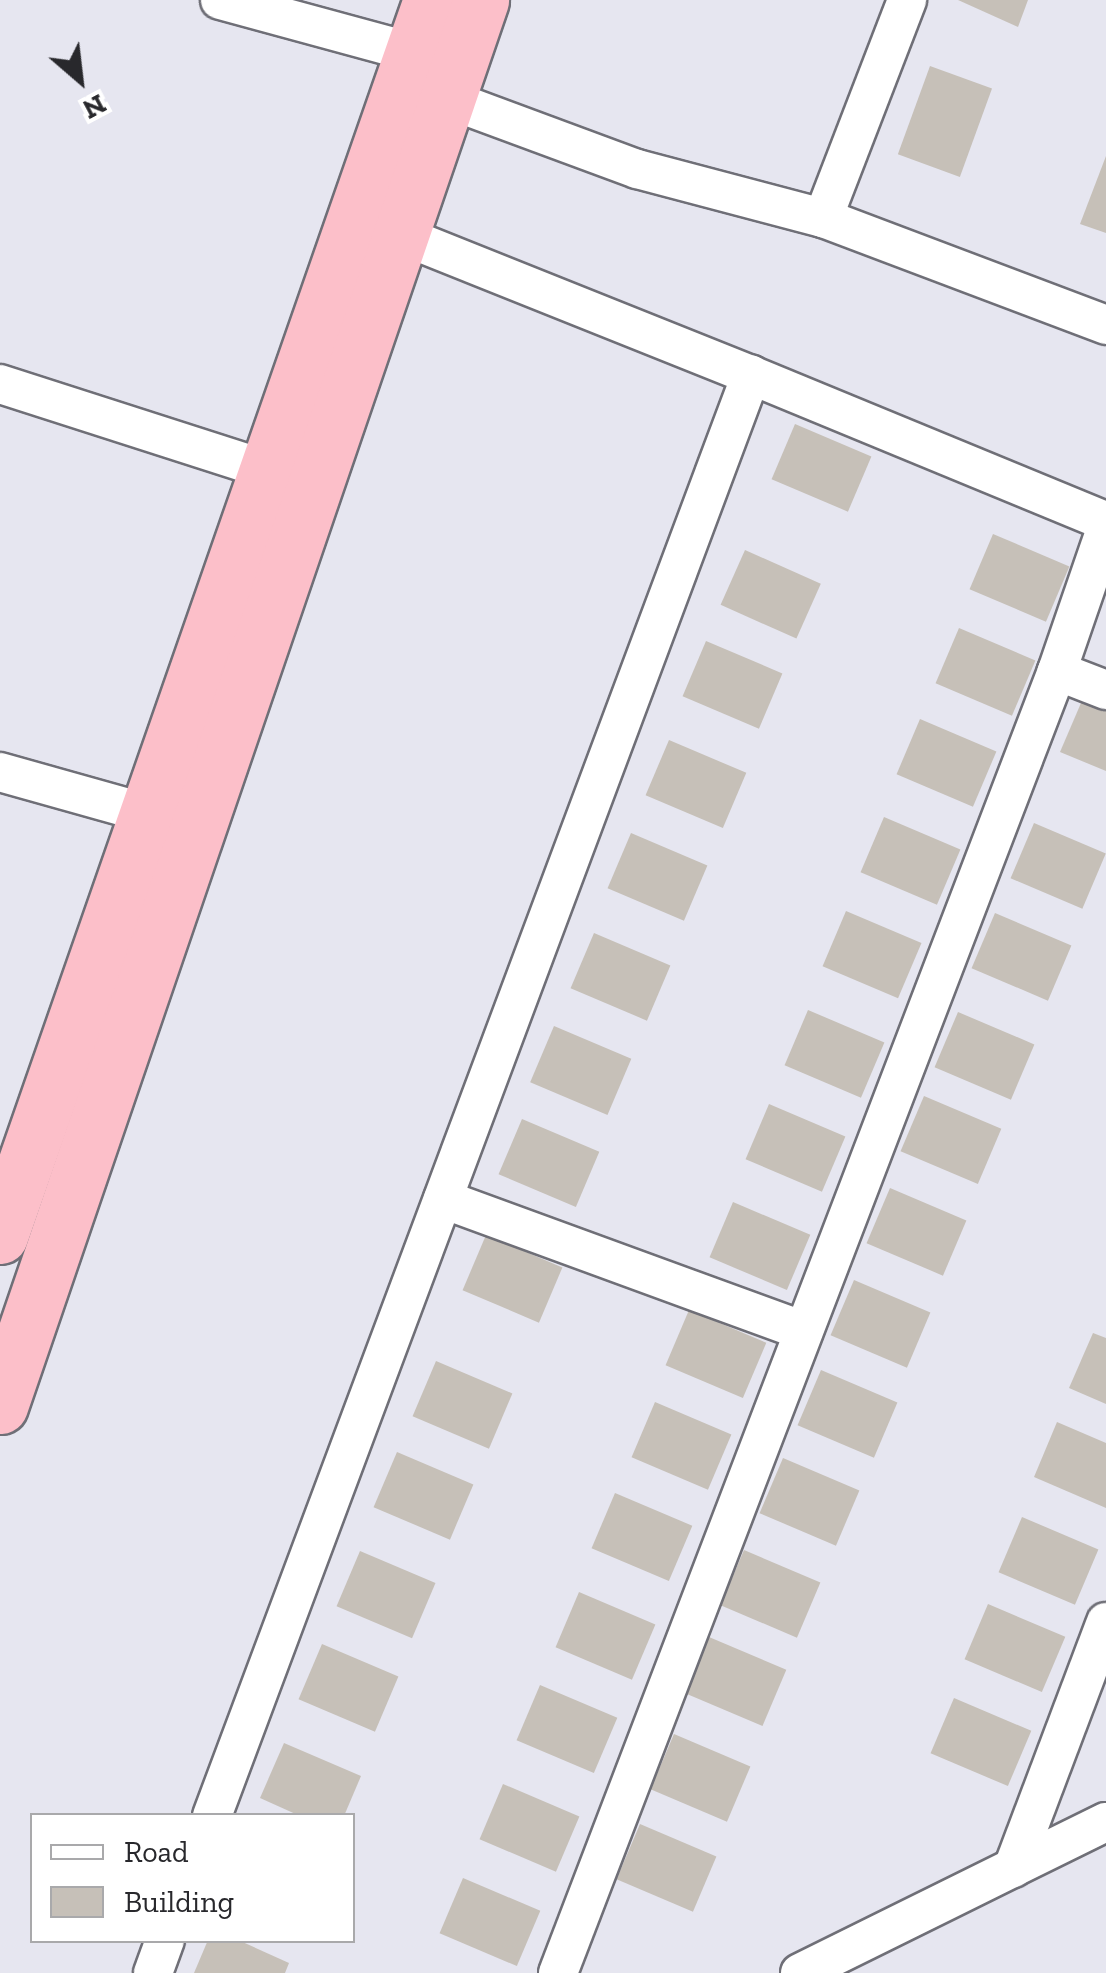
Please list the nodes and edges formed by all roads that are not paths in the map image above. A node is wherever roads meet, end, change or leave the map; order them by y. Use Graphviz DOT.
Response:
graph roads {
  1 [pos="220,0"];
  2 [pos="431,0"];
  3 [pos="481,0"];
  4 [pos="907,0"];
  5 [pos="412,52"];
  6 [pos="445,98"];
  7 [pos="824,218"];
  8 [pos="398,234"];
  9 [pos="1106,325"];
  10 [pos="752,374"];
  11 [pos="0,384"];
  12 [pos="264,469"];
  13 [pos="1106,525"];
  14 [pos="1057,671"];
  15 [pos="1106,690"];
  16 [pos="0,772"];
  17 [pos="146,813"];
  18 [pos="442,1199"];
  19 [pos="0,1236"];
  20 [pos="804,1331"];
  21 [pos="0,1406"];
  22 [pos="1106,1622"];
  23 [pos="213,1813"];
  24 [pos="1106,1822"];
  25 [pos="1014,1868"];
  26 [pos="164,1943"];
  27 [pos="152,1973"];
  28 [pos="558,1973"];
  29 [pos="800,1973"];
  1 -- 5 [label="street"];
  2 -- 5 [label="highway"];
  3 -- 6 [label="highway"];
  4 -- 7 [label="street"];
  5 -- 12 [label="highway"];
  6 -- 7 [label="street"];
  6 -- 8 [label="highway"];
  7 -- 9 [label="street"];
  8 -- 10 [label="street"];
  8 -- 21 [label="highway"];
  10 -- 13 [label="street"];
  10 -- 18 [label="street"];
  11 -- 12 [label="street"];
  12 -- 17 [label="highway"];
  13 -- 14 [label="street"];
  14 -- 15 [label="street"];
  14 -- 20 [label="street"];
  16 -- 17 [label="street"];
  17 -- 19 [label="highway"];
  18 -- 20 [label="street"];
  18 -- 23 [label="street"];
  20 -- 28 [label="street"];
  22 -- 25 [label="street"];
  24 -- 25 [label="street"];
  25 -- 29 [label="street"];
  26 -- 27 [label="street"];
}
